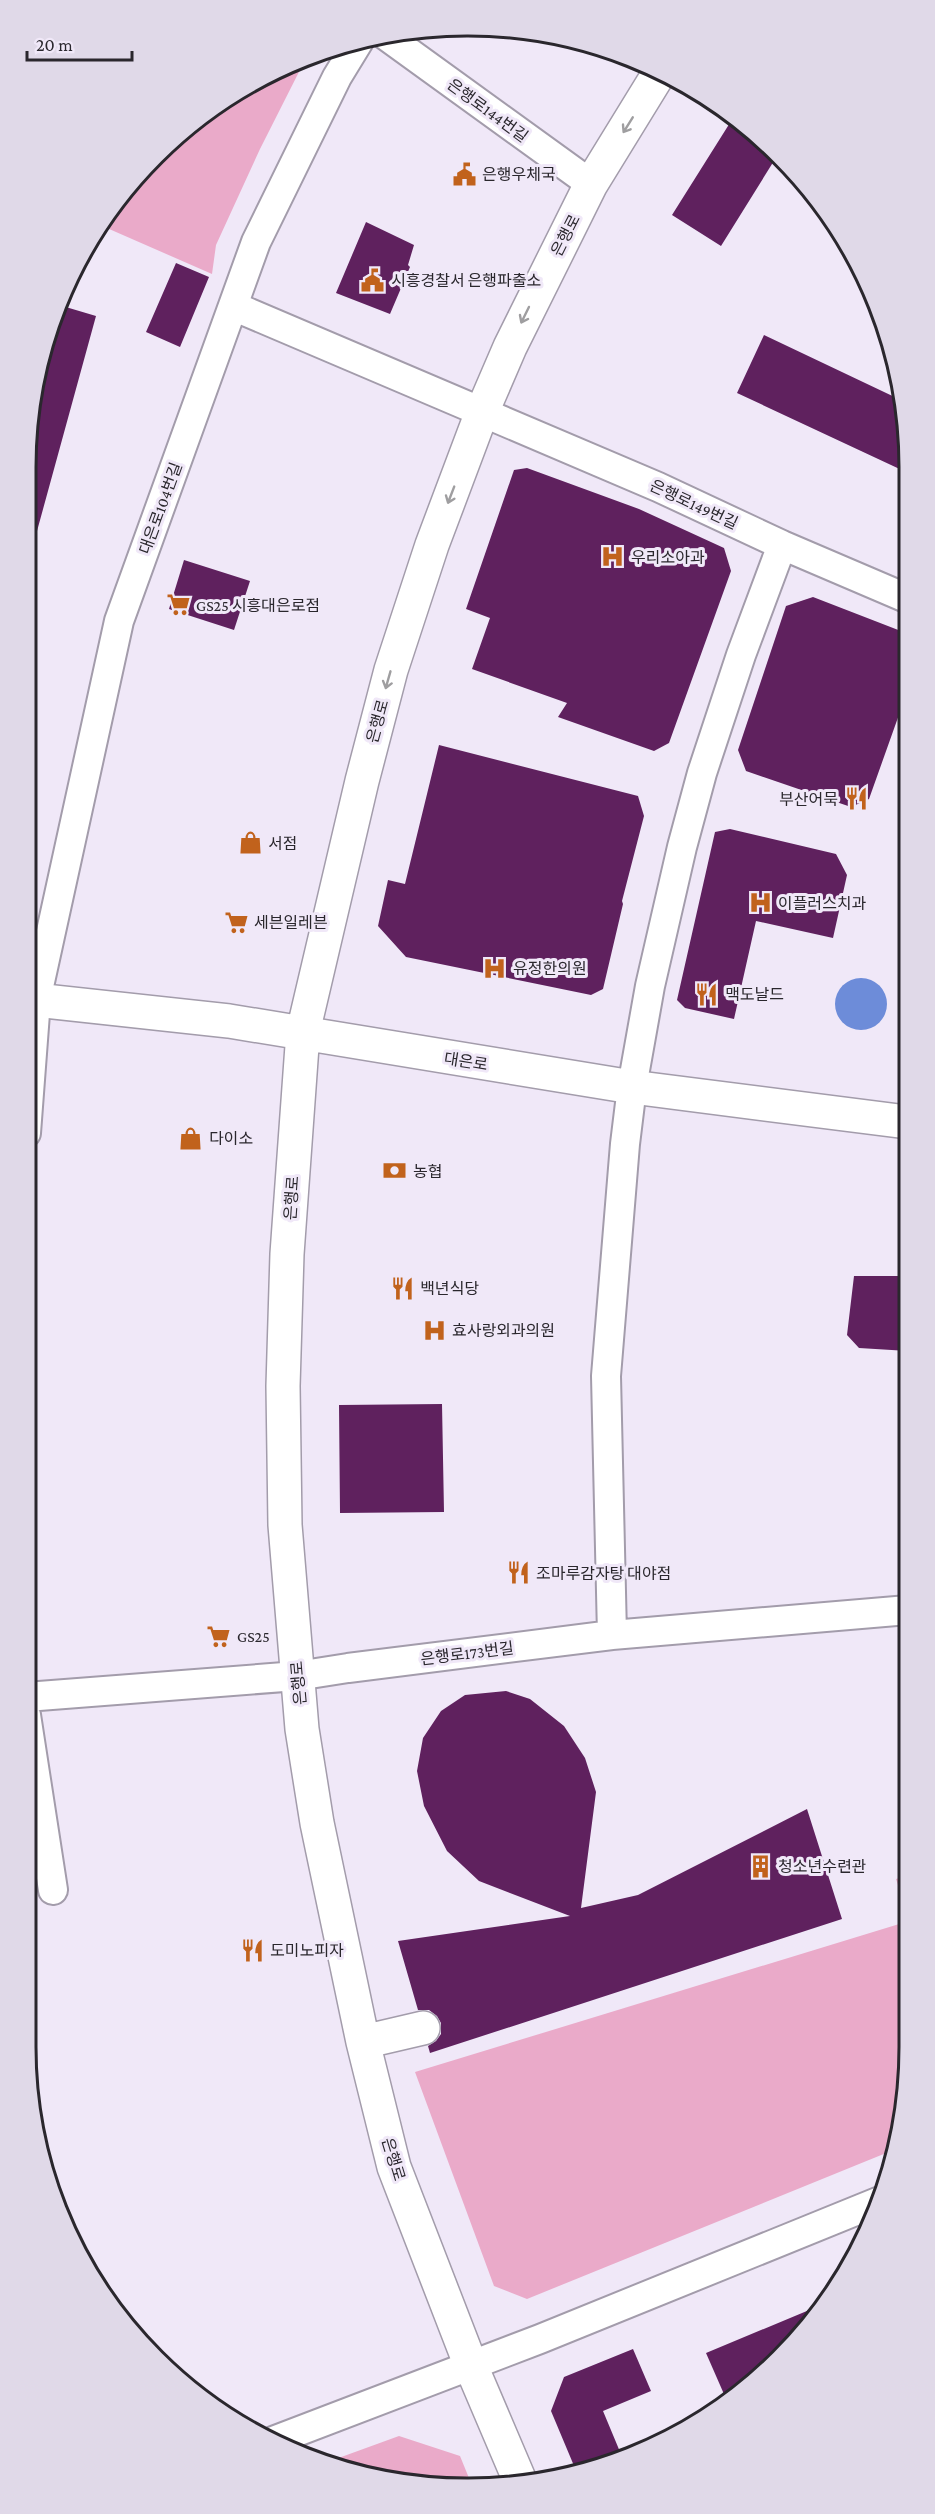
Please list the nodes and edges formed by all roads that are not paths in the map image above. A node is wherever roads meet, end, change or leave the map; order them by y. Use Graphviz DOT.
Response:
graph roads {
  1 [pos="395,42"];
  2 [pos="353,52"];
  3 [pos="656,79"];
  4 [pos="591,184"];
  5 [pos="233,306"];
  6 [pos="482,412"];
  7 [pos="782,545"];
  8 [pos="899,595"];
  9 [pos="36,978"];
  10 [pos="36,1000"];
  11 [pos="303,1032"];
  12 [pos="632,1087"];
  13 [pos="899,1121"];
  14 [pos="899,1611"];
  15 [pos="612,1635"];
  16 [pos="297,1676"];
  17 [pos="36,1696"];
  18 [pos="36,1780"];
  19 [pos="53,1890"];
  20 [pos="423,2028"];
  21 [pos="363,2042"];
  22 [pos="869,2204"];
  23 [pos="471,2366"];
  24 [pos="284,2437"];
  25 [pos="517,2475"];
  1 -- 4 [label="street, 은행로144번길"];
  2 -- 5 [label="street, 대은로104번길"];
  3 -- 4 [label="street, 은행로, one-way"];
  4 -- 6 [label="street, 은행로, one-way"];
  5 -- 6 [label="street, 은행로149번길"];
  5 -- 9 [label="street, 대은로104번길"];
  6 -- 7 [label="street, 은행로149번길"];
  6 -- 11 [label="street, 은행로, one-way"];
  7 -- 8 [label="street, 은행로149번길"];
  7 -- 12 [label="street"];
  10 -- 11 [label="street, 대은로"];
  11 -- 12 [label="street, 대은로"];
  11 -- 16 [label="street, 은행로"];
  12 -- 13 [label="street, 대은로"];
  12 -- 15 [label="street"];
  14 -- 15 [label="street, 은행로173번길"];
  15 -- 16 [label="street, 은행로173번길"];
  16 -- 17 [label="street, 은행로173번길"];
  16 -- 21 [label="street, 은행로"];
  18 -- 19 [label="street"];
  20 -- 21 [label="street"];
  21 -- 23 [label="street, 은행로"];
  22 -- 23 [label="street"];
  23 -- 24 [label="street"];
  23 -- 25 [label="street, 은행로"];
}
